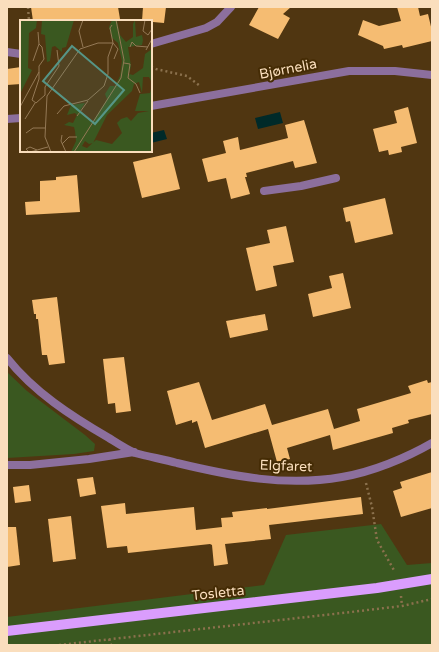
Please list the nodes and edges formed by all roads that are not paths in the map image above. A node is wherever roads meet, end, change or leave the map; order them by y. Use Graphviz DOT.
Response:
graph roads {
  1 [pos="231,7"];
  2 [pos="152,44"];
  3 [pos="7,52"];
  4 [pos="20,54"];
  5 [pos="432,75"];
  6 [pos="152,106"];
  7 [pos="20,118"];
  8 [pos="7,119"];
  9 [pos="336,178"];
  10 [pos="264,191"];
  11 [pos="7,358"];
  12 [pos="432,443"];
  13 [pos="134,452"];
  14 [pos="7,465"];
  15 [pos="432,579"];
  16 [pos="7,631"];
  1 -- 2 [label="street"];
  3 -- 4 [label="street"];
  5 -- 6 [label="street, Bjørnelia"];
  7 -- 8 [label="street"];
  9 -- 10 [label="street"];
  11 -- 13 [label="street, Elgfaret"];
  12 -- 13 [label="street, Elgfaret"];
  13 -- 14 [label="street, Elgfaret"];
  15 -- 16 [label="main road, Tosletta"];
}
